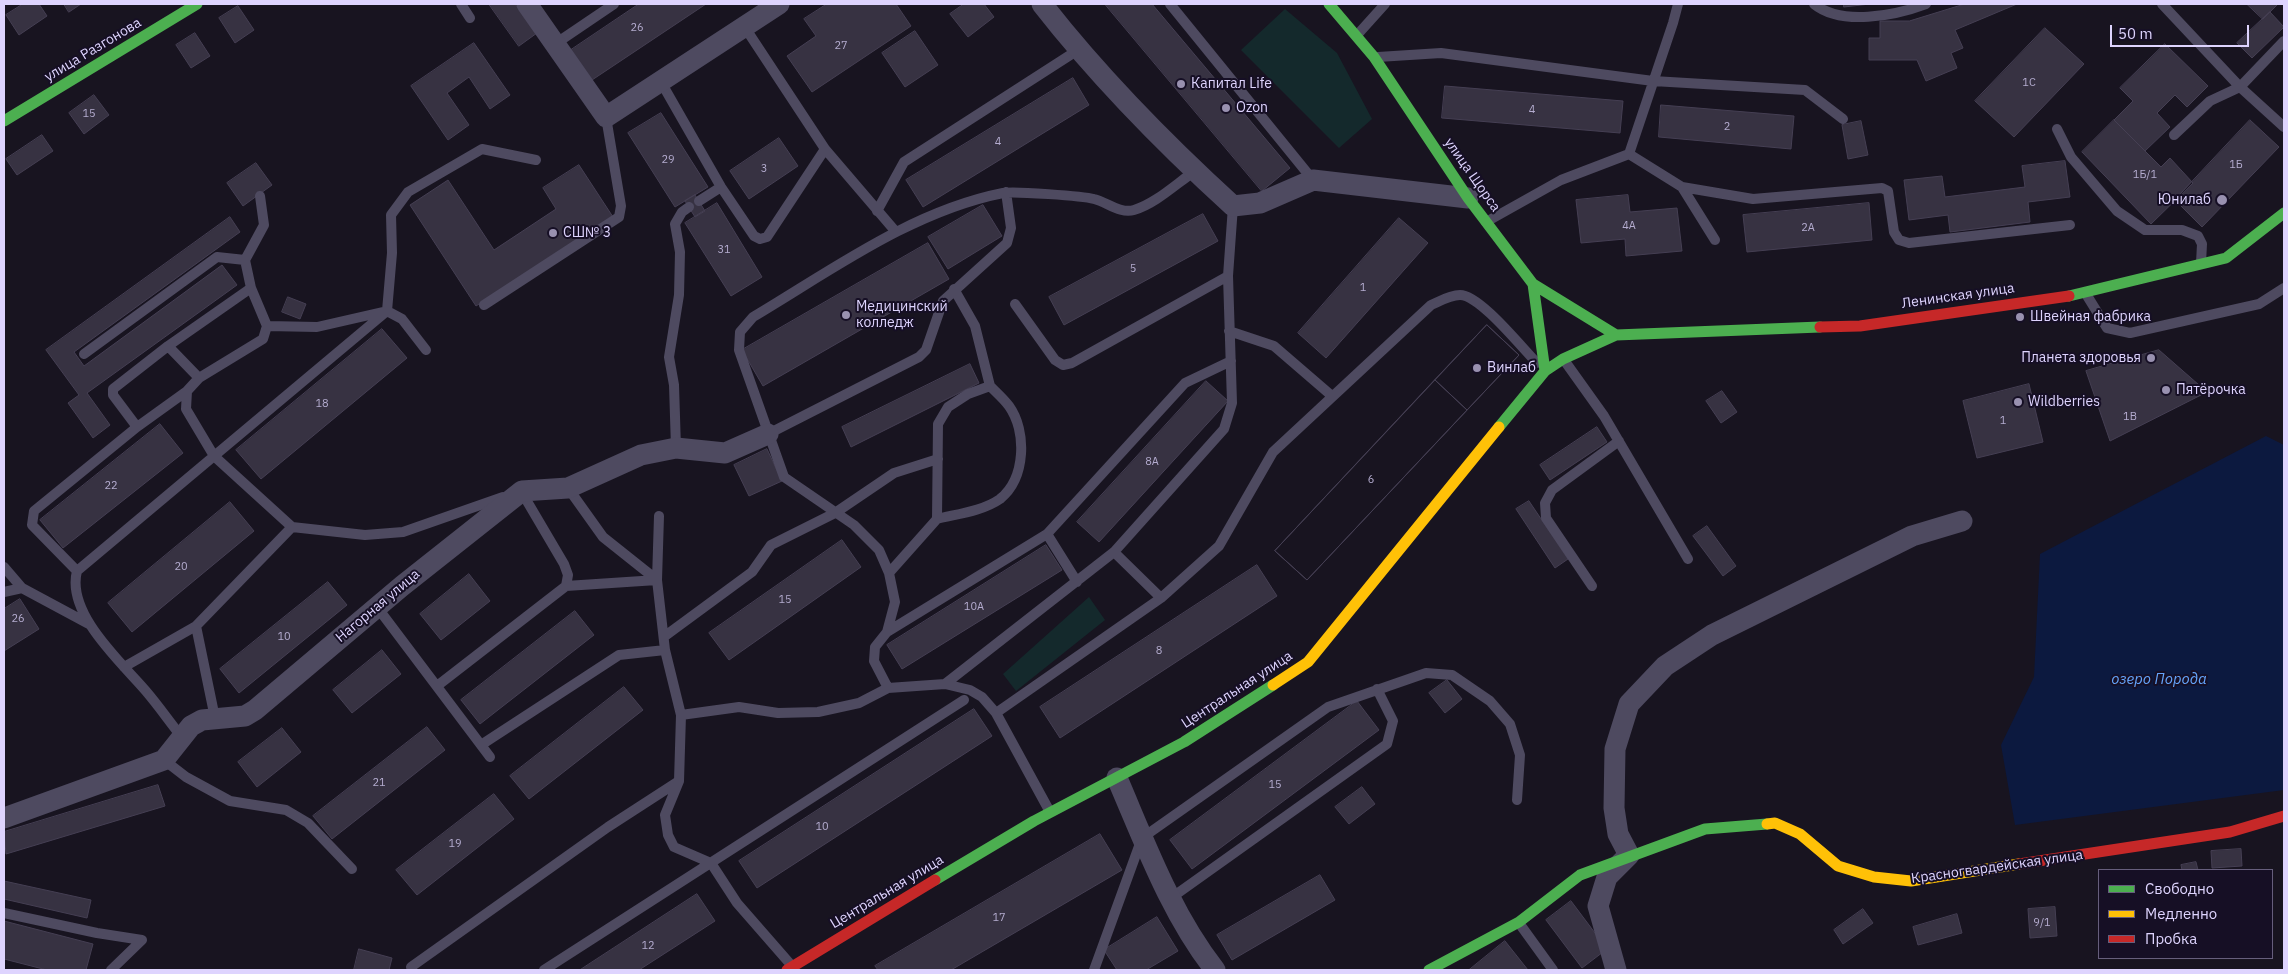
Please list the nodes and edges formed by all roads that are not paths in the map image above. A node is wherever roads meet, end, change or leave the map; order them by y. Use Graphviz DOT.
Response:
graph roads {
  1 [pos="198,4"];
  2 [pos="461,4"];
  3 [pos="527,4"];
  4 [pos="614,4"];
  5 [pos="779,4"];
  6 [pos="1042,4"];
  7 [pos="1170,4"];
  8 [pos="1329,4"];
  9 [pos="1385,4"];
  10 [pos="1678,4"];
  11 [pos="1814,4"];
  12 [pos="1926,4"];
  13 [pos="2162,4"];
  14 [pos="470,18"];
  15 [pos="744,26"];
  16 [pos="1357,35"];
  17 [pos="2284,41"];
  18 [pos="555,44"];
  19 [pos="1078,50"];
  20 [pos="1374,57"];
  21 [pos="661,82"];
  22 [pos="1653,82"];
  23 [pos="2240,87"];
  24 [pos="606,117"];
  25 [pos="1843,119"];
  26 [pos="4,121"];
  27 [pos="2284,127"];
  28 [pos="2057,129"];
  29 [pos="2174,135"];
  30 [pos="825,149"];
  31 [pos="1629,154"];
  32 [pos="536,160"];
  33 [pos="1195,171"];
  34 [pos="1313,180"];
  35 [pos="1682,186"];
  36 [pos="721,188"];
  37 [pos="1006,192"];
  38 [pos="260,196"];
  39 [pos="1468,198"];
  40 [pos="699,201"];
  41 [pos="1234,206"];
  42 [pos="689,207"];
  43 [pos="878,211"];
  44 [pos="2284,213"];
  45 [pos="1486,222"];
  46 [pos="2070,225"];
  47 [pos="896,232"];
  48 [pos="1715,240"];
  49 [pos="245,260"];
  50 [pos="2201,266"];
  51 [pos="1228,276"];
  52 [pos="1533,284"];
  53 [pos="251,288"];
  54 [pos="2284,288"];
  55 [pos="954,290"];
  56 [pos="2086,293"];
  57 [pos="1015,304"];
  58 [pos="484,306"];
  59 [pos="387,311"];
  60 [pos="267,326"];
  61 [pos="1229,331"];
  62 [pos="1616,335"];
  63 [pos="168,346"];
  64 [pos="426,350"];
  65 [pos="84,354"];
  66 [pos="1563,359"];
  67 [pos="1230,361"];
  68 [pos="1545,371"];
  69 [pos="199,378"];
  70 [pos="990,386"];
  71 [pos="187,391"];
  72 [pos="1332,396"];
  73 [pos="137,427"];
  74 [pos="768,434"];
  75 [pos="1619,441"];
  76 [pos="676,448"];
  77 [pos="214,456"];
  78 [pos="938,459"];
  79 [pos="568,488"];
  80 [pos="522,491"];
  81 [pos="835,513"];
  82 [pos="659,516"];
  83 [pos="937,519"];
  84 [pos="1962,522"];
  85 [pos="292,527"];
  86 [pos="1047,534"];
  87 [pos="1114,552"];
  88 [pos="1688,559"];
  89 [pos="4,567"];
  90 [pos="78,571"];
  91 [pos="888,573"];
  92 [pos="657,580"];
  93 [pos="1076,582"];
  94 [pos="566,586"];
  95 [pos="1592,586"];
  96 [pos="22,588"];
  97 [pos="4,592"];
  98 [pos="1161,598"];
  99 [pos="377,607"];
  100 [pos="89,624"];
  101 [pos="196,626"];
  102 [pos="887,632"];
  103 [pos="665,636"];
  104 [pos="665,650"];
  105 [pos="124,668"];
  106 [pos="945,684"];
  107 [pos="437,686"];
  108 [pos="888,688"];
  109 [pos="1376,689"];
  110 [pos="964,700"];
  111 [pos="996,713"];
  112 [pos="681,715"];
  113 [pos="214,718"];
  114 [pos="181,736"];
  115 [pos="481,745"];
  116 [pos="490,757"];
  117 [pos="164,760"];
  118 [pos="1116,778"];
  119 [pos="679,781"];
  120 [pos="1517,800"];
  121 [pos="1050,812"];
  122 [pos="2284,816"];
  123 [pos="4,818"];
  124 [pos="1142,838"];
  125 [pos="1629,856"];
  126 [pos="711,864"];
  127 [pos="352,869"];
  128 [pos="1171,898"];
  129 [pos="4,913"];
  130 [pos="1518,922"];
  131 [pos="411,967"];
  132 [pos="792,969"];
  133 [pos="111,970"];
  134 [pos="544,970"];
  135 [pos="1094,970"];
  136 [pos="1215,970"];
  137 [pos="1429,970"];
  138 [pos="1553,970"];
  139 [pos="1616,970"];
  1 -- 26 [label="main road, улица Разгонова"];
  2 -- 14 [label="lane"];
  3 -- 18 [label="street"];
  4 -- 18 [label="lane"];
  5 -- 15 [label="street"];
  6 -- 19 [label="street"];
  7 -- 34 [label="lane"];
  8 -- 16 [label="main road, улица Щорса"];
  9 -- 16 [label="lane"];
  10 -- 22 [label="lane"];
  11 -- 12 [label="lane"];
  13 -- 23 [label="lane"];
  15 -- 21 [label="street"];
  15 -- 30 [label="lane"];
  16 -- 20 [label="main road, улица Щорса"];
  17 -- 23 [label="lane"];
  18 -- 24 [label="street"];
  19 -- 33 [label="street"];
  19 -- 43 [label="lane"];
  20 -- 22 [label="lane"];
  20 -- 39 [label="main road, улица Щорса"];
  21 -- 24 [label="street"];
  21 -- 36 [label="lane"];
  22 -- 25 [label="lane"];
  22 -- 31 [label="lane"];
  23 -- 27 [label="lane"];
  23 -- 29 [label="lane"];
  24 -- 58 [label="lane"];
  28 -- 50 [label="lane"];
  30 -- 36 [label="lane"];
  30 -- 43 [label="lane"];
  31 -- 35 [label="lane"];
  31 -- 45 [label="lane"];
  32 -- 59 [label="lane"];
  33 -- 37 [label="lane"];
  33 -- 41 [label="street"];
  34 -- 39 [label="street"];
  34 -- 41 [label="street"];
  35 -- 46 [label="lane"];
  35 -- 48 [label="lane"];
  36 -- 40 [label="lane"];
  37 -- 47 [label="lane"];
  37 -- 55 [label="lane"];
  38 -- 49 [label="lane"];
  39 -- 45 [label="main road, улица Щорса"];
  41 -- 51 [label="lane"];
  42 -- 76 [label="lane"];
  43 -- 47 [label="lane"];
  44 -- 50 [label="main road, Ленинская улица"];
  45 -- 52 [label="main road, улица Щорса"];
  47 -- 74 [label="lane"];
  49 -- 53 [label="lane"];
  49 -- 65 [label="lane"];
  50 -- 56 [label="main road, Ленинская улица"];
  51 -- 57 [label="lane"];
  51 -- 61 [label="lane"];
  52 -- 62 [label="main road, улица Щорса"];
  52 -- 68 [label="main road"];
  53 -- 60 [label="lane"];
  53 -- 63 [label="lane"];
  54 -- 56 [label="lane"];
  55 -- 70 [label="lane"];
  55 -- 74 [label="lane"];
  56 -- 62 [label="main road, Ленинская улица"];
  59 -- 60 [label="lane"];
  59 -- 64 [label="lane"];
  59 -- 77 [label="lane"];
  60 -- 69 [label="lane"];
  61 -- 67 [label="lane"];
  61 -- 72 [label="lane"];
  62 -- 66 [label="main road, Центральная улица"];
  63 -- 69 [label="lane"];
  63 -- 73 [label="lane"];
  66 -- 68 [label="main road, Центральная улица"];
  66 -- 75 [label="lane"];
  67 -- 86 [label="lane"];
  67 -- 87 [label="lane"];
  68 -- 72 [label="lane"];
  68 -- 118 [label="main road, Центральная улица"];
  69 -- 71 [label="lane"];
  70 -- 78 [label="lane"];
  70 -- 83 [label="lane"];
  71 -- 73 [label="lane"];
  71 -- 77 [label="lane"];
  72 -- 98 [label="lane"];
  73 -- 90 [label="lane"];
  74 -- 76 [label="street"];
  74 -- 81 [label="lane"];
  75 -- 88 [label="lane"];
  75 -- 95 [label="lane"];
  76 -- 79 [label="street"];
  77 -- 85 [label="lane"];
  77 -- 90 [label="lane"];
  78 -- 81 [label="lane"];
  78 -- 83 [label="lane"];
  79 -- 80 [label="street"];
  79 -- 92 [label="lane"];
  80 -- 85 [label="lane"];
  80 -- 94 [label="lane"];
  80 -- 99 [label="street, Нагорная улица"];
  81 -- 91 [label="lane"];
  81 -- 103 [label="lane"];
  82 -- 92 [label="lane"];
  83 -- 91 [label="lane"];
  84 -- 125 [label="street"];
  85 -- 101 [label="lane"];
  86 -- 93 [label="lane"];
  86 -- 102 [label="lane"];
  87 -- 93 [label="lane"];
  87 -- 98 [label="lane"];
  89 -- 96 [label="lane"];
  90 -- 100 [label="lane"];
  91 -- 102 [label="lane"];
  92 -- 94 [label="lane"];
  92 -- 103 [label="lane"];
  93 -- 106 [label="lane"];
  94 -- 107 [label="lane"];
  96 -- 97 [label="lane"];
  96 -- 100 [label="lane"];
  98 -- 111 [label="lane"];
  99 -- 107 [label="lane"];
  99 -- 113 [label="street, Нагорная улица"];
  100 -- 105 [label="lane"];
  101 -- 105 [label="lane"];
  101 -- 113 [label="lane"];
  102 -- 108 [label="lane"];
  103 -- 104 [label="lane"];
  104 -- 112 [label="lane"];
  104 -- 115 [label="lane"];
  105 -- 114 [label="lane"];
  106 -- 108 [label="lane"];
  106 -- 111 [label="lane"];
  107 -- 115 [label="lane"];
  108 -- 112 [label="lane"];
  109 -- 120 [label="lane"];
  109 -- 124 [label="lane"];
  109 -- 128 [label="lane"];
  110 -- 126 [label="lane"];
  111 -- 121 [label="lane"];
  112 -- 119 [label="lane"];
  113 -- 114 [label="street, Нагорная улица"];
  114 -- 117 [label="street, Нагорная улица"];
  115 -- 116 [label="lane"];
  117 -- 123 [label="street"];
  117 -- 127 [label="lane"];
  118 -- 121 [label="main road, Центральная улица"];
  118 -- 124 [label="street"];
  119 -- 126 [label="lane"];
  119 -- 131 [label="lane"];
  121 -- 132 [label="main road, Центральная улица"];
  122 -- 125 [label="main road, Красногвардейская улица"];
  124 -- 128 [label="street"];
  124 -- 135 [label="lane"];
  125 -- 130 [label="main road, Красногвардейская улица"];
  125 -- 139 [label="street"];
  126 -- 132 [label="lane"];
  126 -- 134 [label="lane"];
  128 -- 136 [label="street"];
  129 -- 133 [label="lane"];
  130 -- 137 [label="main road, Красногвардейская улица"];
  130 -- 138 [label="lane"];
}
